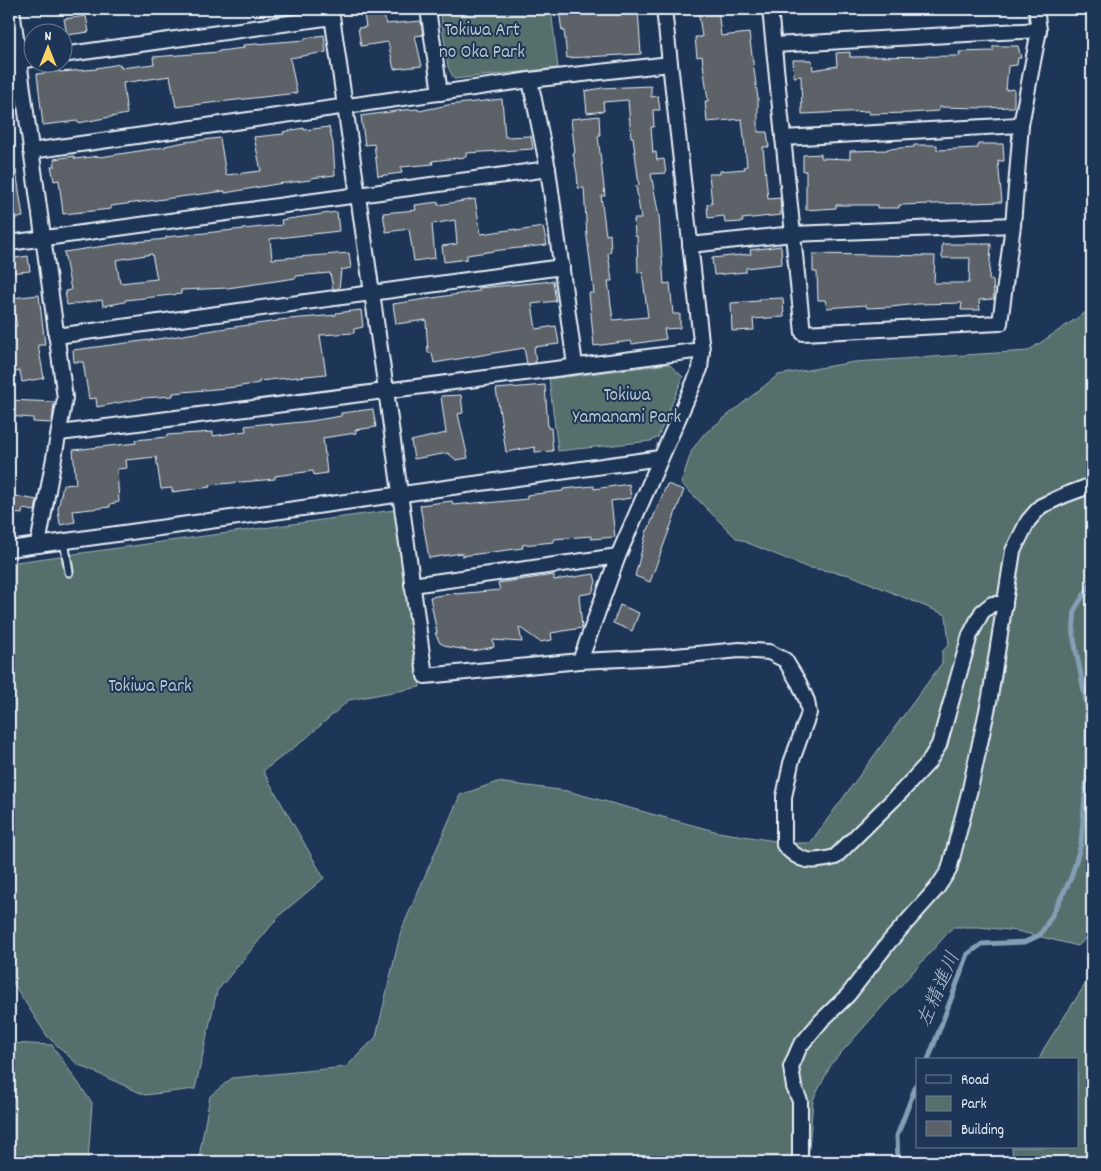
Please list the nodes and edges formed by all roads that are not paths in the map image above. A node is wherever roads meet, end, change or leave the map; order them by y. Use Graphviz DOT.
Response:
graph roads {
  1 [pos="12,9"];
  2 [pos="428,9"];
  3 [pos="664,9"];
  4 [pos="770,9"];
  5 [pos="1036,9"];
  6 [pos="331,13"];
  7 [pos="1039,30"];
  8 [pos="22,45"];
  9 [pos="774,45"];
  10 [pos="72,53"];
  11 [pos="670,64"];
  12 [pos="27,72"];
  13 [pos="530,80"];
  14 [pos="440,92"];
  15 [pos="345,106"];
  16 [pos="1022,125"];
  17 [pos="783,138"];
  18 [pos="31,151"];
  19 [pos="548,169"];
  20 [pos="358,194"];
  21 [pos="1013,225"];
  22 [pos="793,234"];
  23 [pos="43,238"];
  24 [pos="9,243"];
  25 [pos="690,245"];
  26 [pos="562,266"];
  27 [pos="372,293"];
  28 [pos="56,336"];
  29 [pos="702,350"];
  30 [pos="575,365"];
  31 [pos="386,390"];
  32 [pos="60,433"];
  33 [pos="660,458"];
  34 [pos="1092,485"];
  35 [pos="401,494"];
  36 [pos="64,541"];
  37 [pos="38,545"];
  38 [pos="9,549"];
  39 [pos="618,556"];
  40 [pos="69,572"];
  41 [pos="412,585"];
  42 [pos="1005,604"];
  43 [pos="580,661"];
  44 [pos="800,1162"];
  1 -- 8 [label="street"];
  2 -- 14 [label="street"];
  3 -- 11 [label="street"];
  4 -- 9 [label="street"];
  5 -- 7 [label="street"];
  6 -- 10 [label="street"];
  6 -- 15 [label="street"];
  7 -- 9 [label="street"];
  7 -- 16 [label="street"];
  9 -- 17 [label="street"];
  11 -- 13 [label="street"];
  11 -- 25 [label="street"];
  12 -- 18 [label="street"];
  13 -- 14 [label="street"];
  13 -- 19 [label="street"];
  14 -- 15 [label="street"];
  15 -- 18 [label="street"];
  15 -- 20 [label="street"];
  16 -- 17 [label="street"];
  16 -- 21 [label="street"];
  17 -- 22 [label="street"];
  18 -- 23 [label="street"];
  19 -- 20 [label="street"];
  19 -- 26 [label="street"];
  20 -- 23 [label="street"];
  20 -- 27 [label="street"];
  21 -- 22 [label="street"];
  21 -- 22 [label="street"];
  22 -- 25 [label="street"];
  23 -- 24 [label="street"];
  23 -- 28 [label="street"];
  25 -- 29 [label="street"];
  26 -- 27 [label="street"];
  26 -- 30 [label="street"];
  27 -- 28 [label="street"];
  27 -- 31 [label="street"];
  28 -- 32 [label="street"];
  29 -- 30 [label="street"];
  29 -- 33 [label="street"];
  30 -- 31 [label="street"];
  31 -- 32 [label="street"];
  31 -- 35 [label="street"];
  32 -- 37 [label="street"];
  33 -- 35 [label="street"];
  33 -- 39 [label="street"];
  34 -- 42 [label="street"];
  35 -- 36 [label="street"];
  35 -- 41 [label="street"];
  36 -- 37 [label="street"];
  36 -- 40 [label="lane"];
  37 -- 38 [label="street"];
  39 -- 41 [label="street"];
  39 -- 43 [label="street"];
  41 -- 43 [label="street"];
  42 -- 43 [label="street"];
  42 -- 44 [label="street"];
}
